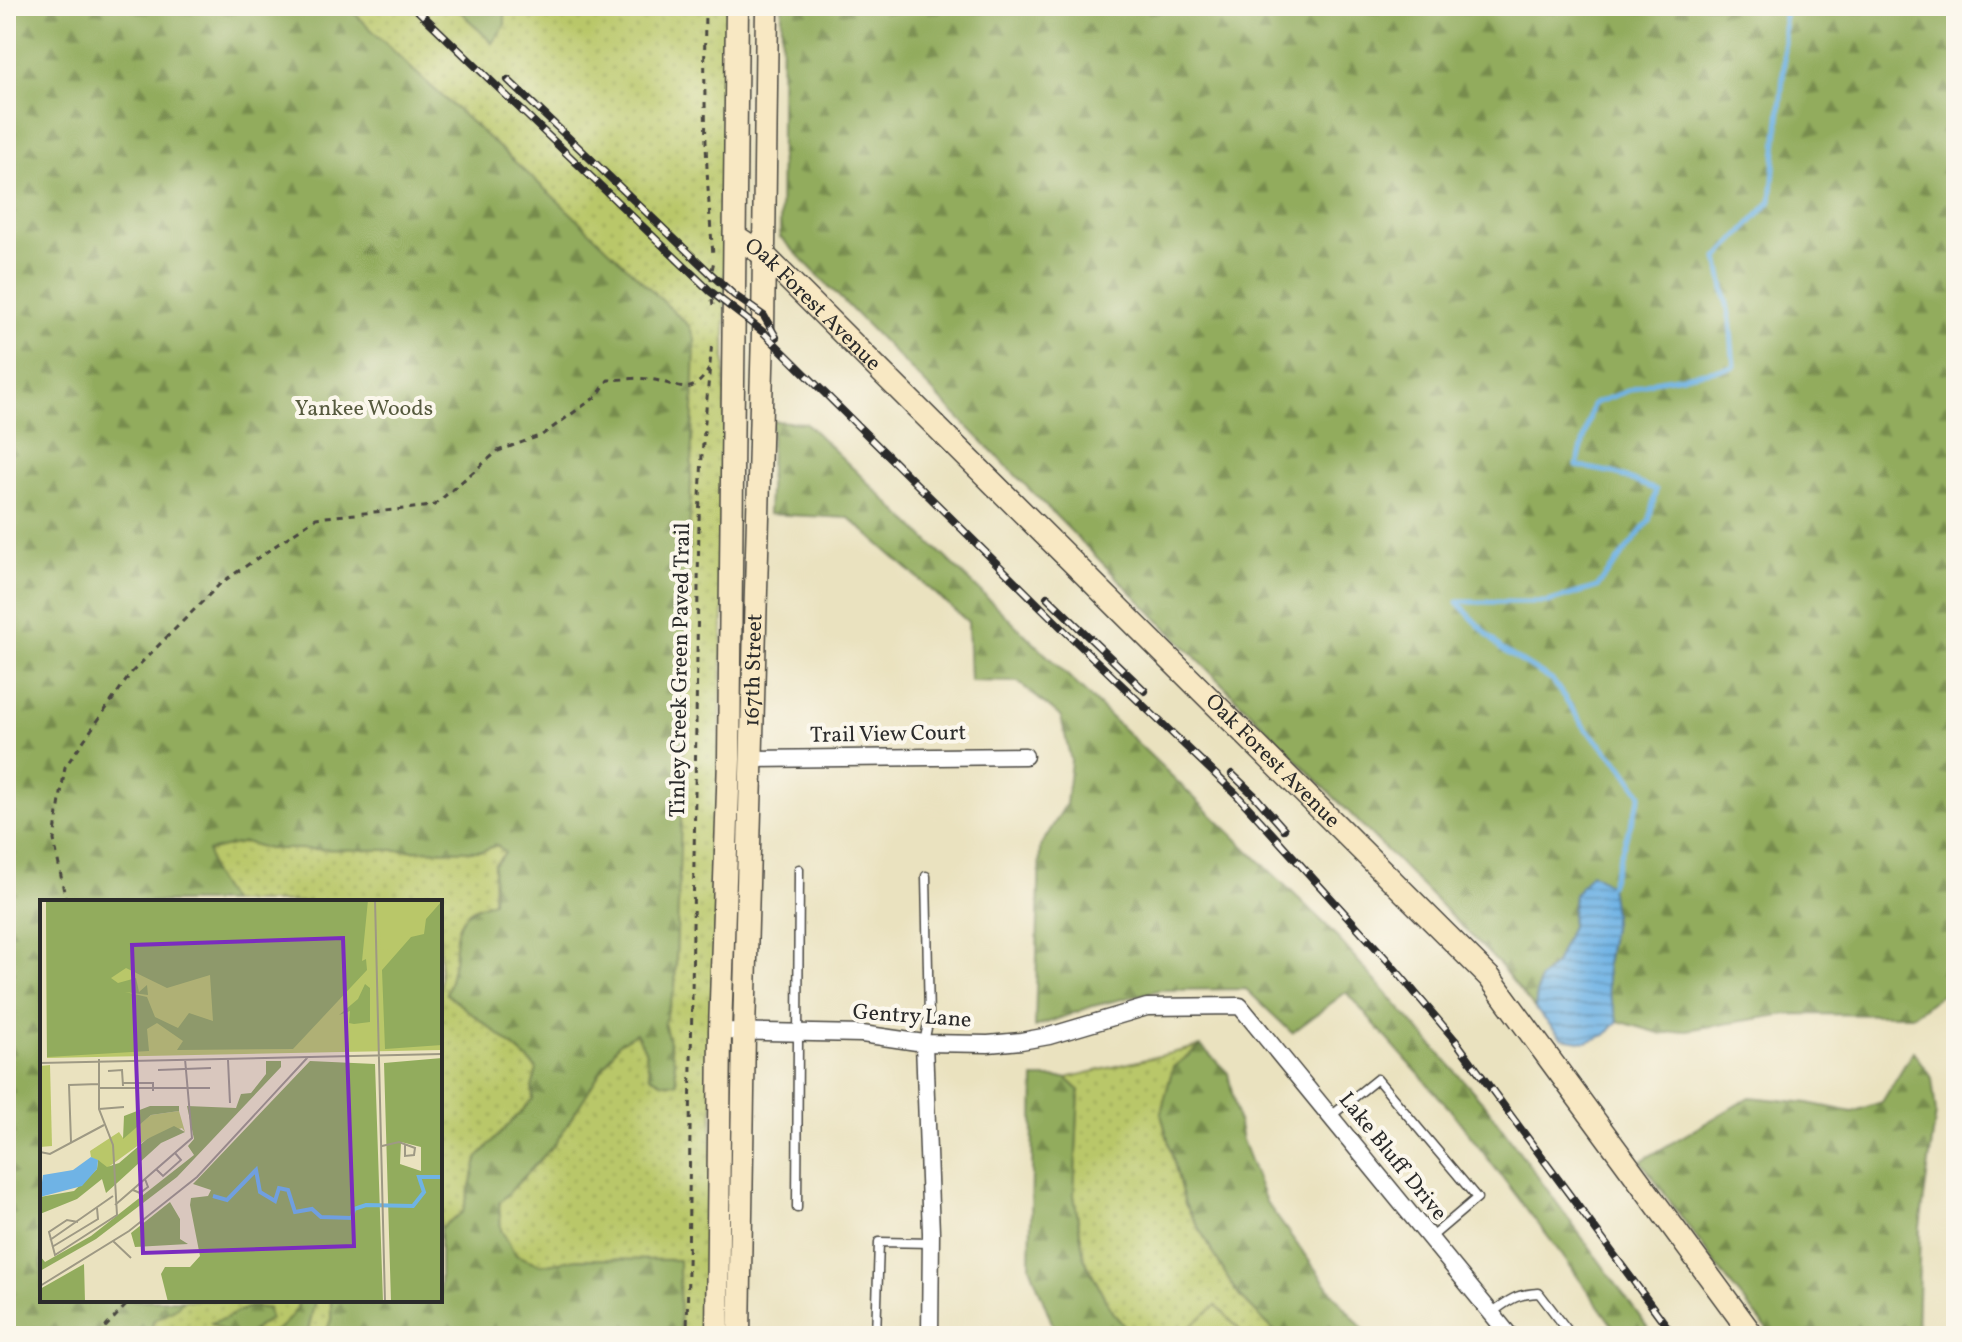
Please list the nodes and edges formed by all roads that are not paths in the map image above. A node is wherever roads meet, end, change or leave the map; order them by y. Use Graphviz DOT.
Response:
graph roads {
  1 [pos="737,6"];
  2 [pos="767,6"];
  3 [pos="735,236"];
  4 [pos="764,255"];
  5 [pos="1025,756"];
  6 [pos="751,759"];
  7 [pos="799,869"];
  8 [pos="926,876"];
  9 [pos="1240,1006"];
  10 [pos="720,1031"];
  11 [pos="744,1032"];
  12 [pos="798,1032"];
  13 [pos="924,1043"];
  14 [pos="1331,1116"];
  15 [pos="797,1208"];
  16 [pos="1430,1238"];
  17 [pos="931,1243"];
  18 [pos="1491,1313"];
  19 [pos="717,1336"];
  20 [pos="739,1336"];
  21 [pos="876,1336"];
  22 [pos="930,1336"];
  23 [pos="1510,1336"];
  24 [pos="1572,1336"];
  25 [pos="1753,1336"];
  1 -- 3 [label="main road, 167th Street"];
  2 -- 4 [label="main road, 167th Street"];
  3 -- 4 [label="main road, Oak Forest Avenue"];
  3 -- 10 [label="main road, 167th Street"];
  4 -- 6 [label="main road, 167th Street"];
  4 -- 25 [label="main road, Oak Forest Avenue"];
  5 -- 6 [label="street, Trail View Court"];
  6 -- 11 [label="main road, 167th Street"];
  7 -- 12 [label="lane"];
  8 -- 13 [label="lane"];
  9 -- 13 [label="street, Gentry Lane"];
  9 -- 14 [label="street, Lake Bluff Drive"];
  10 -- 11 [label="street, Gentry Lane"];
  10 -- 19 [label="main road, 167th Street"];
  11 -- 12 [label="street, Gentry Lane"];
  11 -- 20 [label="main road, 167th Street"];
  12 -- 13 [label="street, Gentry Lane"];
  12 -- 15 [label="lane"];
  13 -- 17 [label="street"];
  14 -- 16 [label="street, Lake Bluff Drive"];
  14 -- 16 [label="lane"];
  16 -- 18 [label="street, Lake Bluff Drive"];
  17 -- 21 [label="lane"];
  17 -- 22 [label="street"];
  18 -- 23 [label="street, Lake Bluff Drive"];
  18 -- 24 [label="lane"];
}
